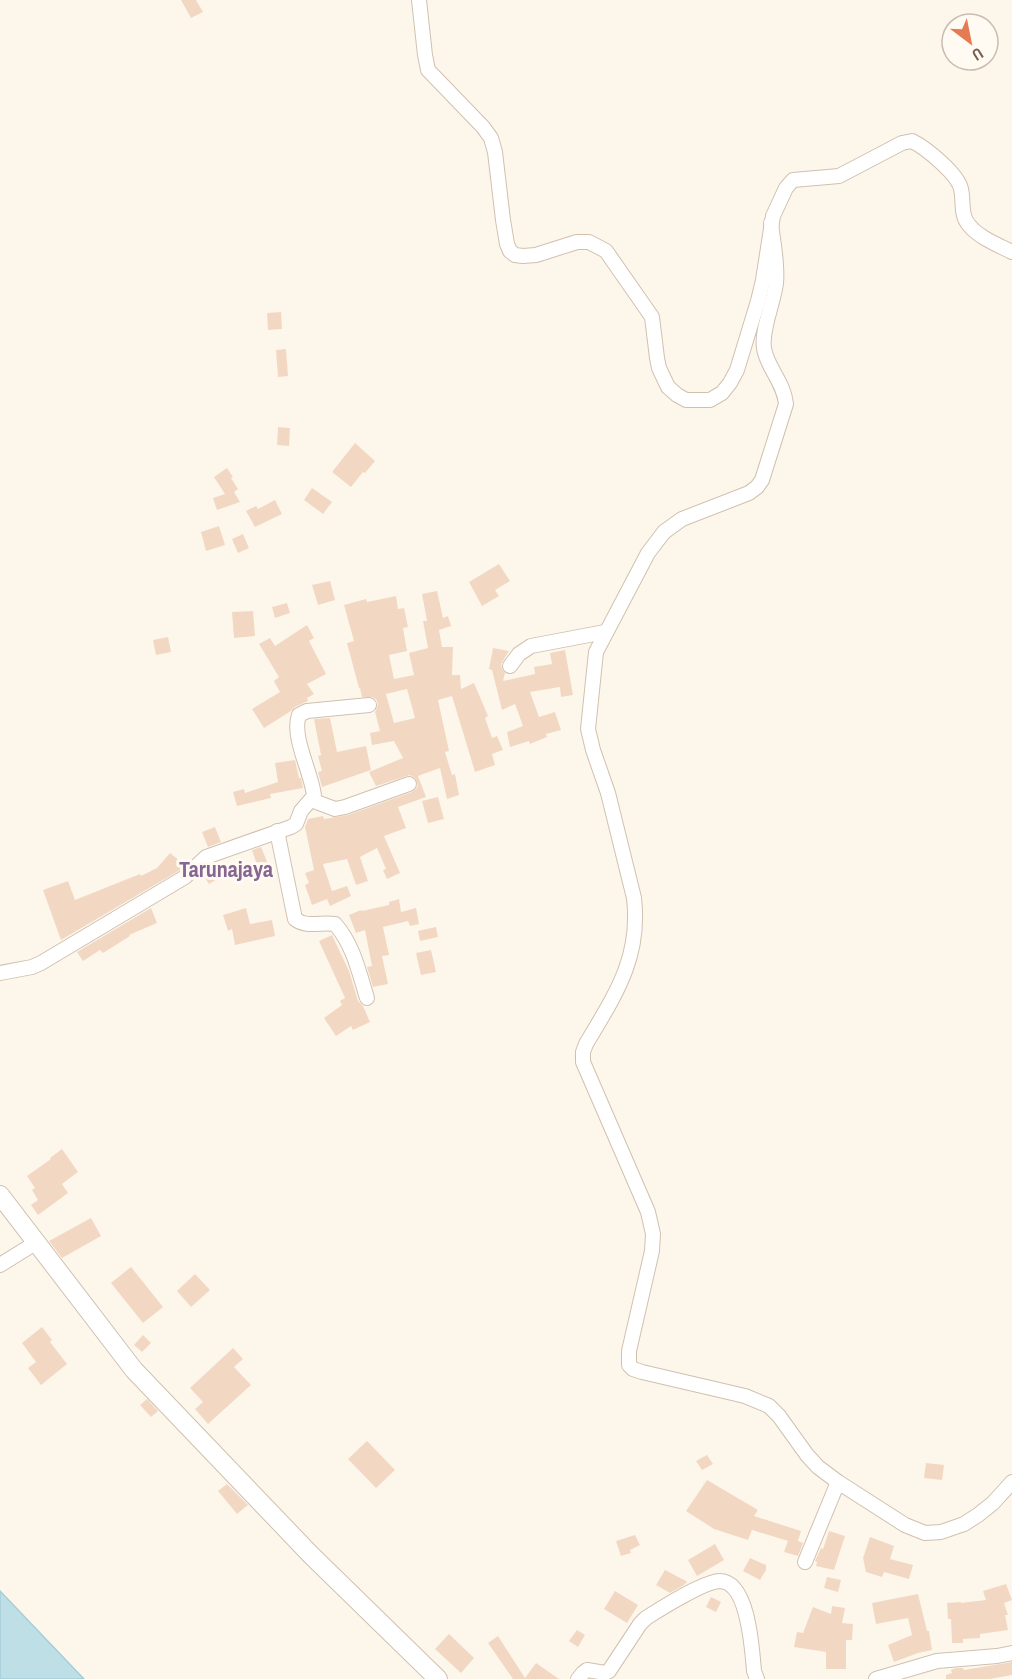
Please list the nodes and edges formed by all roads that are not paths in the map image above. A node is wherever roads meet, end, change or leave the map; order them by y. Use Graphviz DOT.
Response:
graph roads {
  1 [pos="419,0"];
  2 [pos="771,223"];
  3 [pos="1012,252"];
  4 [pos="605,632"];
  5 [pos="510,666"];
  6 [pos="369,705"];
  7 [pos="409,784"];
  8 [pos="311,800"];
  9 [pos="277,831"];
  10 [pos="0,973"];
  11 [pos="367,998"];
  12 [pos="0,1195"];
  13 [pos="37,1242"];
  14 [pos="0,1265"];
  15 [pos="838,1482"];
  16 [pos="1012,1482"];
  17 [pos="805,1562"];
  18 [pos="1012,1653"];
  19 [pos="438,1679"];
  20 [pos="578,1679"];
  21 [pos="757,1679"];
  22 [pos="876,1679"];
  1 -- 2 [label="street"];
  2 -- 3 [label="street"];
  2 -- 4 [label="street"];
  4 -- 5 [label="street"];
  4 -- 15 [label="street"];
  6 -- 8 [label="street"];
  7 -- 8 [label="street"];
  8 -- 9 [label="street"];
  9 -- 10 [label="street"];
  9 -- 11 [label="street"];
  12 -- 13 [label="street"];
  13 -- 14 [label="street"];
  13 -- 19 [label="street"];
  15 -- 16 [label="street"];
  15 -- 17 [label="street"];
  18 -- 22 [label="street"];
  20 -- 21 [label="street"];
}
